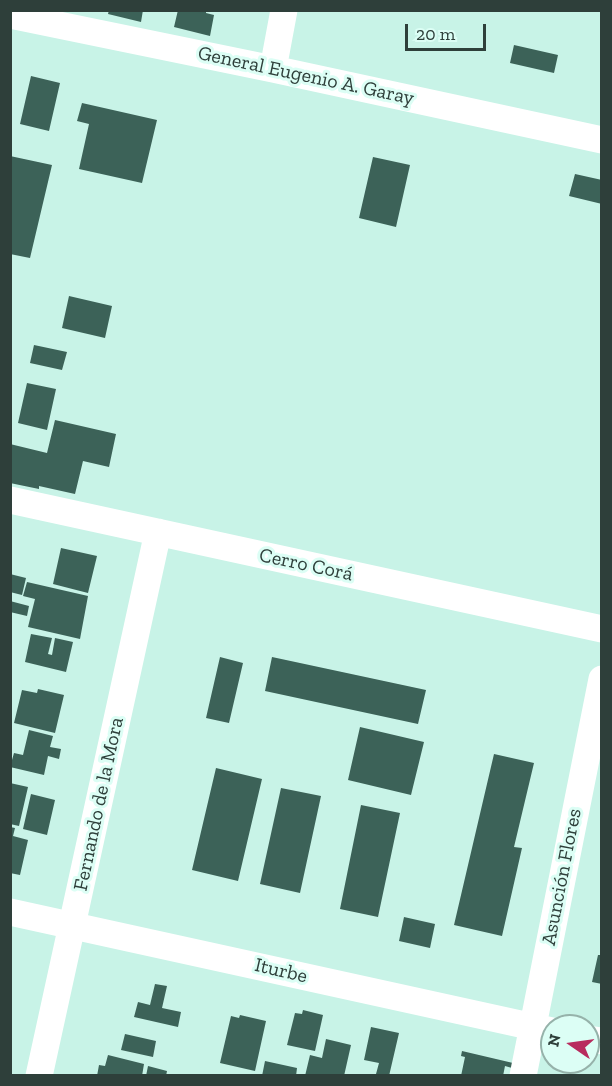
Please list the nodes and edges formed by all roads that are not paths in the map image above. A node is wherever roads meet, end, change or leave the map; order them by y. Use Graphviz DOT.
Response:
graph roads {
  1 [pos="284,10"];
  2 [pos="10,15"];
  3 [pos="273,69"];
  4 [pos="602,140"];
  5 [pos="10,500"];
  6 [pos="158,532"];
  7 [pos="602,629"];
  8 [pos="602,679"];
  9 [pos="10,912"];
  10 [pos="72,925"];
  11 [pos="545,1014"];
  12 [pos="540,1029"];
  13 [pos="540,1034"];
  14 [pos="39,1076"];
  15 [pos="523,1076"];
  1 -- 3 [label="street"];
  2 -- 3 [label="street, General Eugenio A. Garay"];
  3 -- 4 [label="street, General Eugenio A. Garay"];
  5 -- 6 [label="street, Cerro Corá"];
  6 -- 7 [label="street, Cerro Corá"];
  6 -- 10 [label="street, Fernando de la Mora"];
  8 -- 11 [label="street, Asunción Flores"];
  9 -- 10 [label="street, Iturbe"];
  10 -- 12 [label="street, Iturbe"];
  10 -- 14 [label="street, Fernando de la Mora"];
  13 -- 15 [label="street, Asunción Flores"];
}
